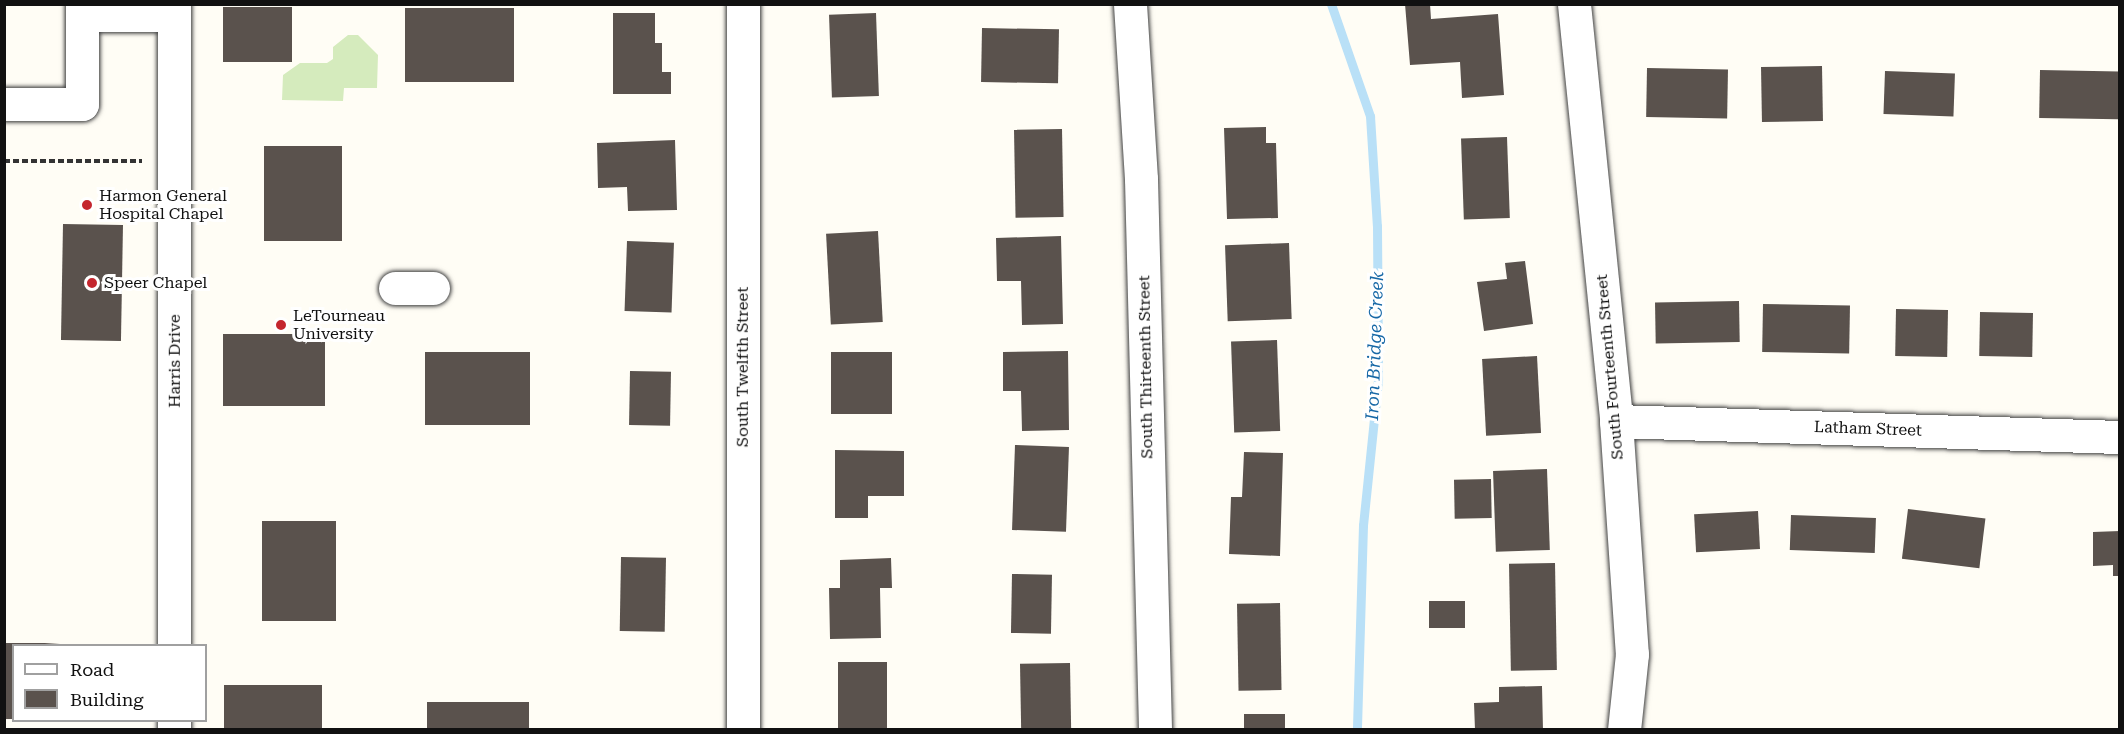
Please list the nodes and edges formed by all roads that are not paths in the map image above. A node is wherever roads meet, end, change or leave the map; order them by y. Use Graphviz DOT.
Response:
graph roads {
  1 [pos="743,4"];
  2 [pos="1130,4"];
  3 [pos="1574,4"];
  4 [pos="82,10"];
  5 [pos="174,10"];
  6 [pos="4,104"];
  7 [pos="395,288"];
  8 [pos="433,288"];
  9 [pos="1616,421"];
  10 [pos="2120,437"];
  11 [pos="174,644"];
  12 [pos="743,729"];
  13 [pos="1155,729"];
  14 [pos="1624,729"];
  1 -- 12 [label="street, South Twelfth Street"];
  2 -- 13 [label="street, South Thirteenth Street"];
  3 -- 9 [label="street, South Fourteenth Street"];
  4 -- 5 [label="street"];
  4 -- 6 [label="street"];
  5 -- 11 [label="street, Harris Drive"];
  7 -- 8 [label="street"];
  9 -- 10 [label="street, Latham Street"];
  9 -- 14 [label="street, South Fourteenth Street"];
}
